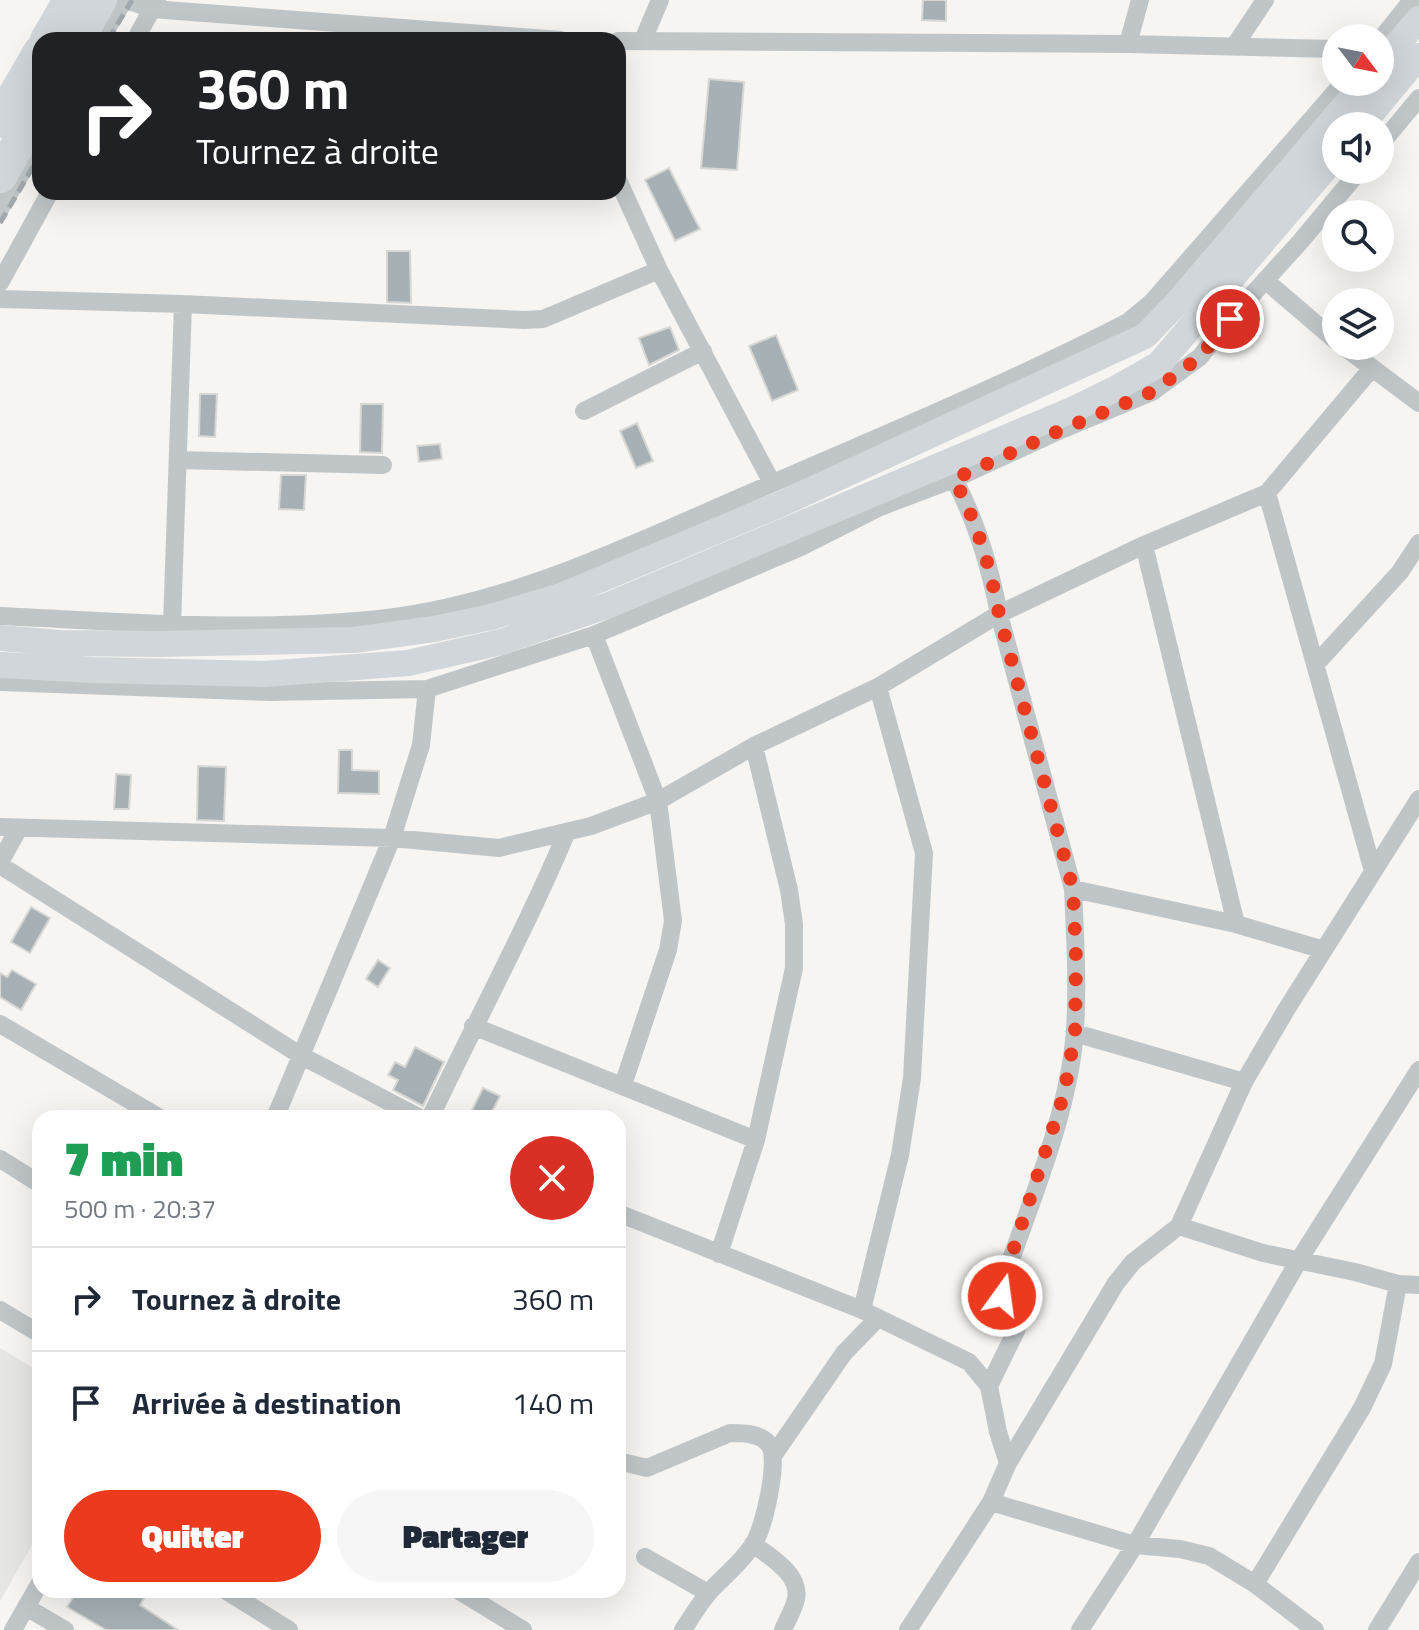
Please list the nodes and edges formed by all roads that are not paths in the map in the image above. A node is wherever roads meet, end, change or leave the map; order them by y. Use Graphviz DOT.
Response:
graph roads {
  1 [pos="70,0"];
  2 [pos="100,0"];
  3 [pos="126,0"];
  4 [pos="660,0"];
  5 [pos="1140,0"];
  6 [pos="1265,0"];
  7 [pos="1412,0"];
  8 [pos="155,4"];
  9 [pos="1419,19"];
  10 [pos="1393,24"];
  11 [pos="52,32"];
  12 [pos="82,32"];
  13 [pos="105,32"];
  14 [pos="139,32"];
  15 [pos="471,32"];
  16 [pos="643,40"];
  17 [pos="626,41"];
  18 [pos="1128,44"];
  19 [pos="1235,45"];
  20 [pos="1322,48"];
  21 [pos="1394,48"];
  22 [pos="1419,56"];
  23 [pos="32,66"];
  24 [pos="1332,96"];
  25 [pos="1353,96"];
  26 [pos="1419,98"];
  27 [pos="1373,112"];
  28 [pos="32,120"];
  29 [pos="0,121"];
  30 [pos="1394,128"];
  31 [pos="32,155"];
  32 [pos="1322,172"];
  33 [pos="0,176"];
  34 [pos="1348,184"];
  35 [pos="626,198"];
  36 [pos="46,200"];
  37 [pos="0,209"];
  38 [pos="659,270"];
  39 [pos="1265,280"];
  40 [pos="0,283"];
  41 [pos="0,299"];
  42 [pos="183,304"];
  43 [pos="1322,329"];
  44 [pos="703,351"];
  45 [pos="1361,360"];
  46 [pos="1372,368"];
  47 [pos="1419,403"];
  48 [pos="584,411"];
  49 [pos="178,460"];
  50 [pos="383,465"];
  51 [pos="954,479"];
  52 [pos="772,483"];
  53 [pos="1267,493"];
  54 [pos="1419,543"];
  55 [pos="1144,545"];
  56 [pos="999,614"];
  57 [pos="0,616"];
  58 [pos="172,625"];
  59 [pos="594,635"];
  60 [pos="0,638"];
  61 [pos="0,665"];
  62 [pos="1315,665"];
  63 [pos="0,682"];
  64 [pos="878,687"];
  65 [pos="427,689"];
  66 [pos="754,746"];
  67 [pos="1419,799"];
  68 [pos="658,801"];
  69 [pos="10,827"];
  70 [pos="566,834"];
  71 [pos="392,838"];
  72 [pos="0,864"];
  73 [pos="1373,871"];
  74 [pos="1073,889"];
  75 [pos="1236,924"];
  76 [pos="1324,950"];
  77 [pos="0,1024"];
  78 [pos="473,1026"];
  79 [pos="1075,1033"];
  80 [pos="300,1055"];
  81 [pos="1419,1070"];
  82 [pos="1244,1082"];
  83 [pos="623,1085"];
  84 [pos="146,1110"];
  85 [pos="278,1110"];
  86 [pos="405,1110"];
  87 [pos="434,1110"];
  88 [pos="756,1140"];
  89 [pos="0,1159"];
  90 [pos="32,1179"];
  91 [pos="626,1216"];
  92 [pos="1179,1226"];
  93 [pos="719,1254"];
  94 [pos="1299,1260"];
  95 [pos="1398,1284"];
  96 [pos="1419,1285"];
  97 [pos="0,1310"];
  98 [pos="870,1314"];
  99 [pos="32,1329"];
  100 [pos="989,1386"];
  101 [pos="773,1456"];
  102 [pos="626,1463"];
  103 [pos="1008,1463"];
  104 [pos="991,1502"];
  105 [pos="753,1544"];
  106 [pos="1135,1545"];
  107 [pos="645,1557"];
  108 [pos="1419,1562"];
  109 [pos="1255,1584"];
  110 [pos="708,1593"];
  111 [pos="32,1597"];
  112 [pos="238,1598"];
  113 [pos="471,1598"];
  114 [pos="26,1607"];
  115 [pos="13,1630"];
  116 [pos="65,1630"];
  117 [pos="289,1630"];
  118 [pos="523,1630"];
  119 [pos="683,1630"];
  120 [pos="783,1630"];
  121 [pos="908,1630"];
  122 [pos="1080,1630"];
  123 [pos="1315,1630"];
  124 [pos="1377,1630"];
  1 -- 11 [label="highway"];
  2 -- 12 [label="highway"];
  3 -- 8 [label="street"];
  3 -- 13 [label="street"];
  4 -- 16 [label="street"];
  5 -- 18 [label="street"];
  6 -- 19 [label="street"];
  7 -- 10 [label="street"];
  8 -- 14 [label="street"];
  8 -- 15 [label="street"];
  9 -- 21 [label="street"];
  16 -- 17 [label="street"];
  16 -- 18 [label="street"];
  18 -- 19 [label="street"];
  19 -- 20 [label="street"];
  22 -- 27 [label="street"];
  23 -- 29 [label="highway"];
  24 -- 52 [label="street"];
  25 -- 60 [label="street"];
  26 -- 30 [label="street"];
  28 -- 33 [label="highway"];
  31 -- 37 [label="street"];
  32 -- 61 [label="street"];
  34 -- 39 [label="street"];
  35 -- 38 [label="street"];
  36 -- 40 [label="street"];
  38 -- 42 [label="street"];
  38 -- 44 [label="street"];
  39 -- 43 [label="street"];
  39 -- 51 [label="street"];
  41 -- 42 [label="street"];
  42 -- 49 [label="street"];
  44 -- 48 [label="street"];
  44 -- 52 [label="street"];
  45 -- 46 [label="street"];
  46 -- 47 [label="street"];
  46 -- 53 [label="street"];
  49 -- 50 [label="street"];
  49 -- 58 [label="street"];
  51 -- 56 [label="street"];
  51 -- 59 [label="street"];
  52 -- 58 [label="street"];
  53 -- 55 [label="street"];
  53 -- 62 [label="street"];
  54 -- 62 [label="street"];
  55 -- 56 [label="street"];
  55 -- 75 [label="street"];
  56 -- 64 [label="street"];
  56 -- 74 [label="street"];
  57 -- 58 [label="street"];
  59 -- 65 [label="street"];
  59 -- 68 [label="street"];
  62 -- 73 [label="street"];
  63 -- 65 [label="street"];
  64 -- 66 [label="street"];
  64 -- 98 [label="street"];
  65 -- 71 [label="street"];
  66 -- 68 [label="street"];
  66 -- 88 [label="street"];
  67 -- 73 [label="street"];
  68 -- 70 [label="street"];
  68 -- 83 [label="street"];
  69 -- 71 [label="street"];
  69 -- 72 [label="street"];
  70 -- 71 [label="street"];
  70 -- 78 [label="street"];
  71 -- 80 [label="street"];
  72 -- 80 [label="street"];
  73 -- 76 [label="street"];
  74 -- 75 [label="street"];
  74 -- 79 [label="street"];
  75 -- 76 [label="street"];
  76 -- 82 [label="street"];
  77 -- 84 [label="street"];
  78 -- 83 [label="street"];
  78 -- 87 [label="street"];
  79 -- 82 [label="street"];
  79 -- 100 [label="street"];
  80 -- 85 [label="street"];
  80 -- 86 [label="street"];
  81 -- 94 [label="street"];
  82 -- 92 [label="street"];
  83 -- 88 [label="street"];
  88 -- 93 [label="street"];
  89 -- 90 [label="street"];
  91 -- 93 [label="street"];
  92 -- 94 [label="street"];
  92 -- 103 [label="street"];
  93 -- 98 [label="street"];
  94 -- 95 [label="street"];
  94 -- 106 [label="street"];
  95 -- 96 [label="street"];
  95 -- 109 [label="street"];
  97 -- 99 [label="street"];
  98 -- 100 [label="street"];
  98 -- 101 [label="street"];
  100 -- 103 [label="street"];
  101 -- 102 [label="street"];
  101 -- 105 [label="street"];
  103 -- 104 [label="street"];
  104 -- 106 [label="street"];
  104 -- 121 [label="street"];
  105 -- 110 [label="street"];
  105 -- 120 [label="street"];
  106 -- 109 [label="street"];
  106 -- 122 [label="street"];
  107 -- 110 [label="street"];
  108 -- 124 [label="street"];
  109 -- 123 [label="street"];
  110 -- 119 [label="street"];
  111 -- 114 [label="street"];
  112 -- 117 [label="street"];
  113 -- 118 [label="street"];
  114 -- 115 [label="street"];
  114 -- 116 [label="street"];
}
